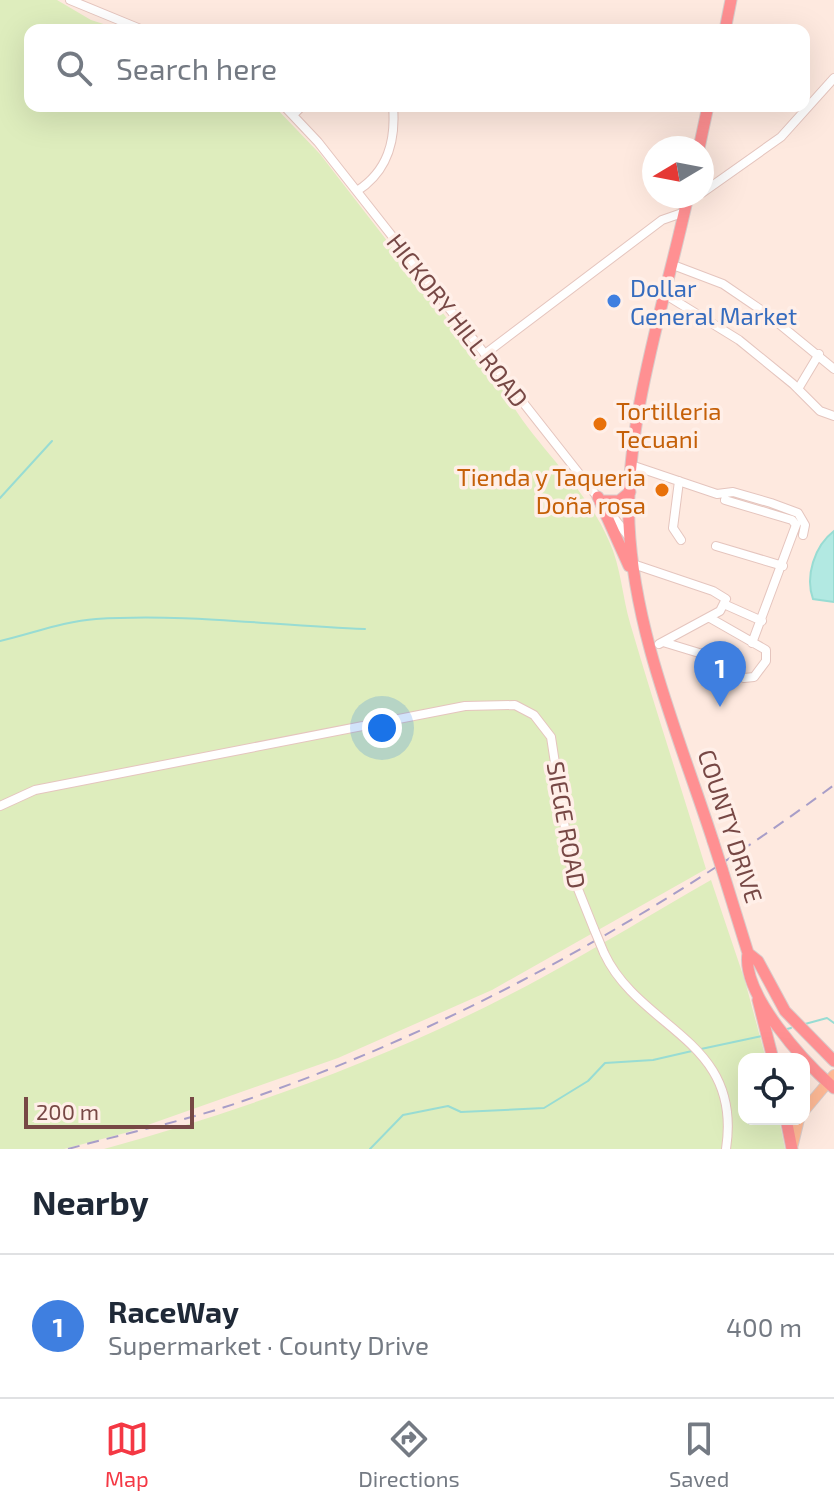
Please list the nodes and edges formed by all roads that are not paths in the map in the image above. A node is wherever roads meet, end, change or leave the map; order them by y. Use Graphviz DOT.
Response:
graph roads {
  1 [pos="70,0"];
  2 [pos="731,0"];
  3 [pos="128,24"];
  4 [pos="726,24"];
  5 [pos="834,78"];
  6 [pos="810,101"];
  7 [pos="290,112"];
  8 [pos="296,112"];
  9 [pos="393,112"];
  10 [pos="707,112"];
  11 [pos="801,112"];
  12 [pos="293,115"];
  13 [pos="702,136"];
  14 [pos="714,184"];
  15 [pos="357,191"];
  16 [pos="686,208"];
  17 [pos="685,212"];
  18 [pos="673,265"];
  19 [pos="666,295"];
  20 [pos="485,354"];
  21 [pos="819,354"];
  22 [pos="834,369"];
  23 [pos="798,389"];
  24 [pos="834,416"];
  25 [pos="631,465"];
  26 [pos="679,481"];
  27 [pos="630,492"];
  28 [pos="600,499"];
  29 [pos="725,500"];
  30 [pos="803,535"];
  31 [pos="630,537"];
  32 [pos="681,540"];
  33 [pos="716,546"];
  34 [pos="633,564"];
  35 [pos="783,566"];
  36 [pos="635,581"];
  37 [pos="726,605"];
  38 [pos="710,618"];
  39 [pos="762,621"];
  40 [pos="663,642"];
  41 [pos="752,643"];
  42 [pos="651,647"];
  43 [pos="0,806"];
  44 [pos="748,953"];
  45 [pos="756,987"];
  46 [pos="772,1053"];
  47 [pos="834,1061"];
  48 [pos="832,1082"];
  49 [pos="810,1105"];
  50 [pos="787,1125"];
  51 [pos="798,1125"];
  52 [pos="726,1149"];
  53 [pos="792,1149"];
  1 -- 3 [label="street"];
  2 -- 4 [label="highway"];
  5 -- 6 [label="street"];
  7 -- 12 [label="street, HICKORY HILL ROAD"];
  8 -- 12 [label="street"];
  9 -- 15 [label="street"];
  10 -- 13 [label="highway"];
  11 -- 14 [label="street"];
  12 -- 15 [label="street, HICKORY HILL ROAD"];
  15 -- 20 [label="street, HICKORY HILL ROAD"];
  16 -- 17 [label="highway, COUNTY DRIVE"];
  17 -- 18 [label="highway, COUNTY DRIVE"];
  17 -- 20 [label="street"];
  18 -- 19 [label="highway, COUNTY DRIVE"];
  18 -- 21 [label="street"];
  19 -- 23 [label="street"];
  19 -- 25 [label="highway, COUNTY DRIVE"];
  20 -- 28 [label="street, HICKORY HILL ROAD"];
  21 -- 22 [label="street"];
  21 -- 23 [label="street"];
  23 -- 24 [label="street"];
  25 -- 26 [label="street"];
  25 -- 27 [label="highway, COUNTY DRIVE"];
  26 -- 30 [label="street"];
  26 -- 32 [label="street"];
  27 -- 28 [label="highway"];
  27 -- 31 [label="highway, COUNTY DRIVE"];
  28 -- 31 [label="street, HICKORY HILL ROAD"];
  28 -- 36 [label="highway"];
  29 -- 35 [label="street"];
  31 -- 34 [label="highway, COUNTY DRIVE"];
  33 -- 35 [label="street"];
  34 -- 36 [label="highway, COUNTY DRIVE"];
  34 -- 37 [label="street"];
  35 -- 39 [label="street"];
  36 -- 42 [label="highway, COUNTY DRIVE"];
  37 -- 38 [label="street"];
  37 -- 39 [label="street"];
  38 -- 40 [label="street"];
  38 -- 41 [label="street"];
  39 -- 41 [label="street"];
  40 -- 41 [label="street"];
  40 -- 42 [label="street"];
  42 -- 44 [label="highway, COUNTY DRIVE, bridge"];
  43 -- 52 [label="street, SIEGE ROAD, bridge"];
  44 -- 45 [label="highway, COUNTY DRIVE"];
  44 -- 47 [label="highway, COUNTY DRIVE"];
  45 -- 46 [label="highway"];
  45 -- 48 [label="highway, COUNTY DRIVE"];
  48 -- 49 [label="main road"];
  50 -- 53 [label="highway"];
  51 -- 53 [label="main road"];
}
